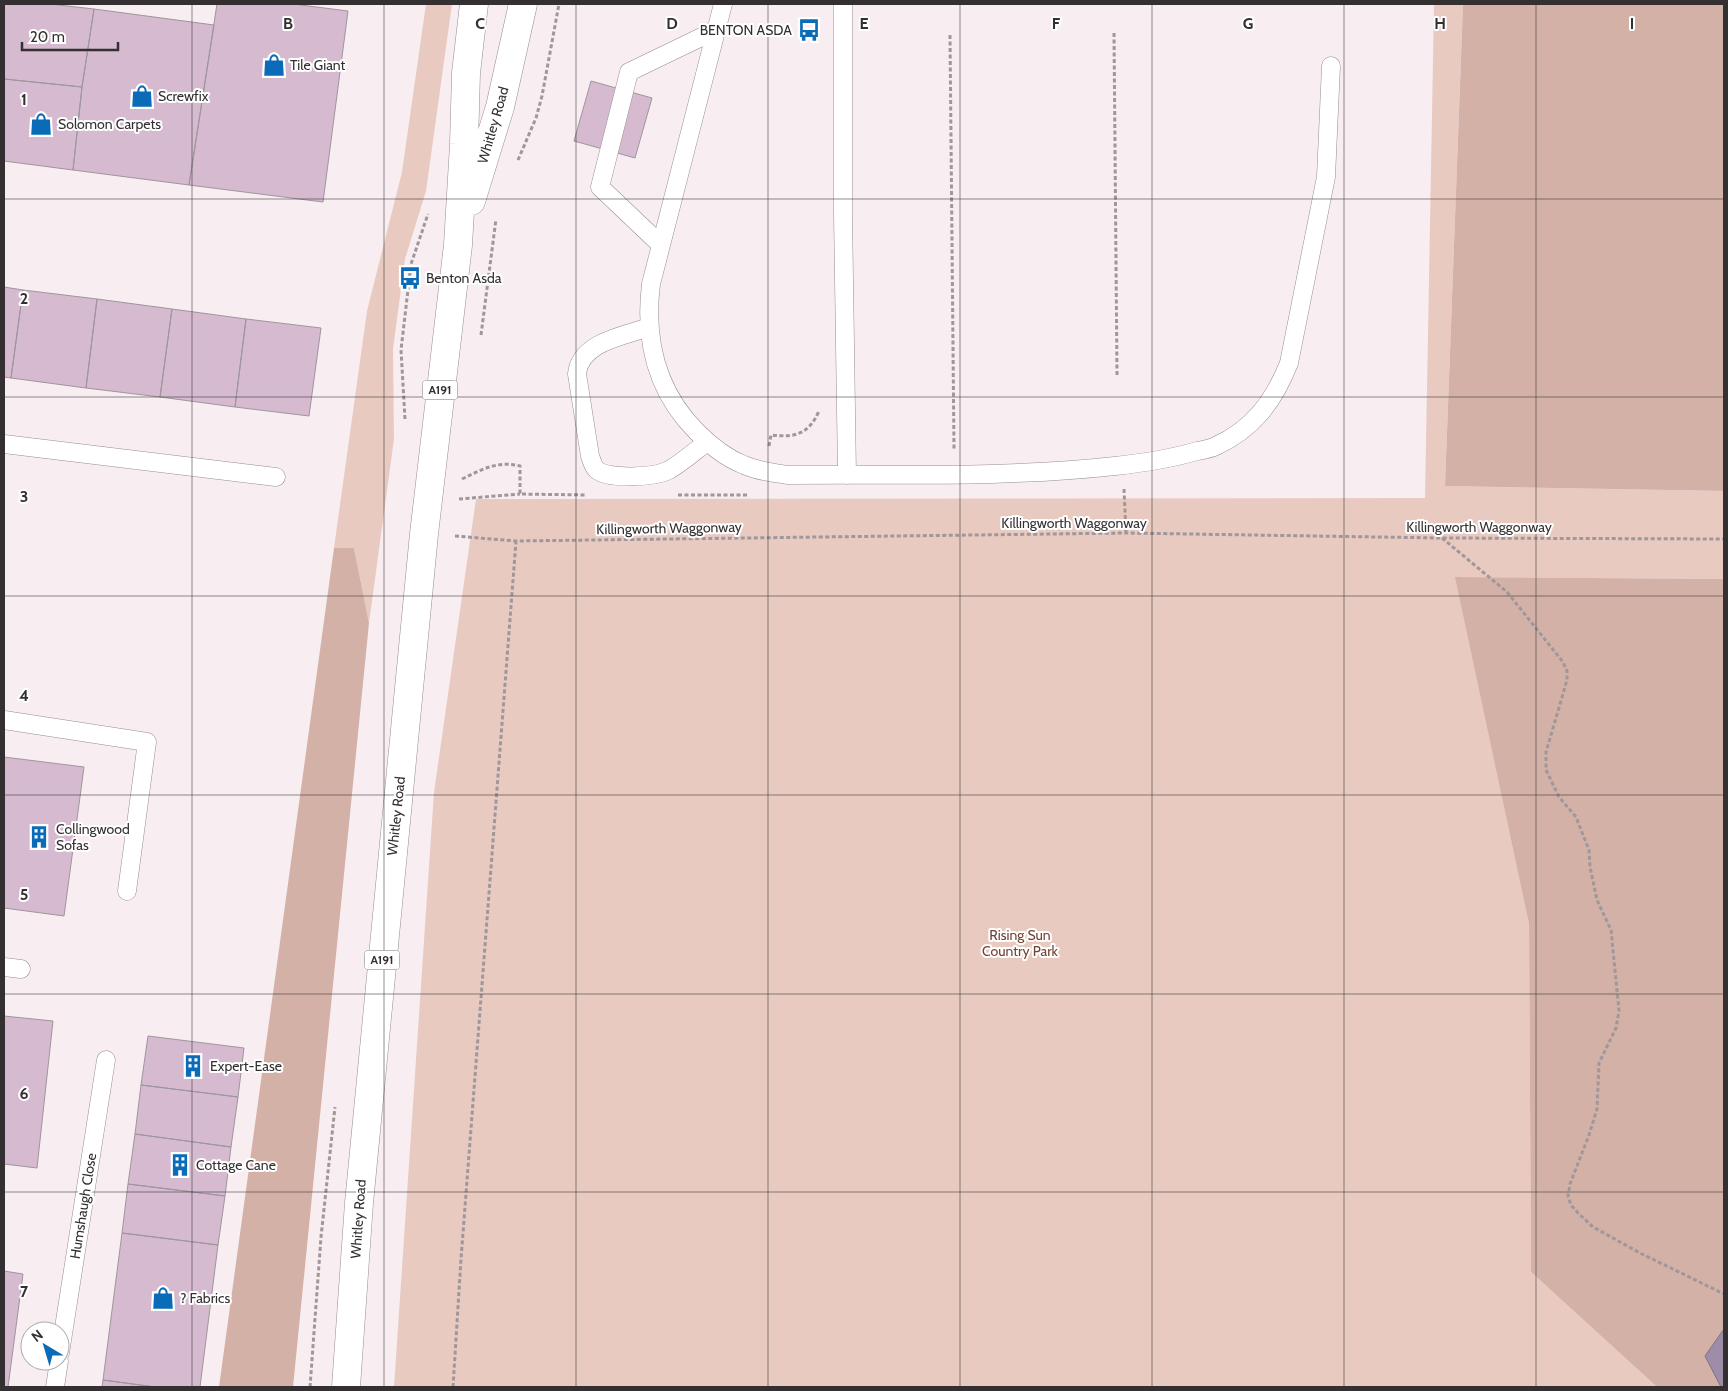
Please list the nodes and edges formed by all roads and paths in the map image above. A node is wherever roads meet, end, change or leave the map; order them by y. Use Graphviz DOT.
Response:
graph roads {
  1 [pos="474,4"];
  2 [pos="491,4"];
  3 [pos="524,4"];
  4 [pos="559,4"];
  5 [pos="723,4"];
  6 [pos="844,4"];
  7 [pos="716,30"];
  8 [pos="1114,33"];
  9 [pos="950,35"];
  10 [pos="1331,66"];
  11 [pos="464,144"];
  12 [pos="517,162"];
  13 [pos="497,215"];
  14 [pos="458,245"];
  15 [pos="661,246"];
  16 [pos="649,327"];
  17 [pos="480,342"];
  18 [pos="1117,375"];
  19 [pos="820,408"];
  20 [pos="707,442"];
  21 [pos="4,444"];
  22 [pos="463,469"];
  23 [pos="764,471"];
  24 [pos="964,474"];
  25 [pos="847,475"];
  26 [pos="276,477"];
  27 [pos="462,479"];
  28 [pos="461,486"];
  29 [pos="460,492"];
  30 [pos="520,494"];
  31 [pos="589,494"];
  32 [pos="669,495"];
  33 [pos="459,499"];
  34 [pos="457,508"];
  35 [pos="455,527"];
  36 [pos="1442,538"];
  37 [pos="1724,540"];
  38 [pos="516,541"];
  39 [pos="4,720"];
  40 [pos="127,891"];
  41 [pos="106,1060"];
  42 [pos="1724,1294"];
  43 [pos="65,1321"];
  44 [pos="57,1371"];
  45 [pos="54,1387"];
  46 [pos="346,1387"];
  47 [pos="453,1387"];
  1 -- 11 [label="main road, Whitley Road / A191"];
  2 -- 11 [label="main road, Whitley Road / A191"];
  3 -- 14 [label="main road, Whitley Road / A191"];
  4 -- 12 [label="path"];
  5 -- 7 [label="lane"];
  6 -- 25 [label="lane"];
  7 -- 15 [label="lane"];
  7 -- 15 [label="lane"];
  8 -- 18 [label="path"];
  9 -- 24 [label="path"];
  10 -- 24 [label="lane"];
  11 -- 14 [label="main road, Whitley Road / A191"];
  13 -- 17 [label="path"];
  14 -- 46 [label="main road, Whitley Road / A191"];
  15 -- 16 [label="lane"];
  16 -- 20 [label="lane"];
  16 -- 20 [label="lane"];
  19 -- 23 [label="path"];
  20 -- 23 [label="lane"];
  21 -- 26 [label="lane"];
  22 -- 27 [label="path"];
  23 -- 25 [label="lane"];
  23 -- 32 [label="path"];
  24 -- 25 [label="lane"];
  27 -- 28 [label="path"];
  27 -- 30 [label="path"];
  29 -- 33 [label="path"];
  30 -- 31 [label="path"];
  30 -- 33 [label="path"];
  33 -- 34 [label="path"];
  35 -- 38 [label="path, Killingworth Waggonway"];
  36 -- 37 [label="path, Killingworth Waggonway"];
  36 -- 38 [label="path, Killingworth Waggonway"];
  36 -- 42 [label="path"];
  38 -- 47 [label="path"];
  39 -- 40 [label="lane"];
  41 -- 43 [label="lane, Humshaugh Close"];
  44 -- 45 [label="lane"];
}
